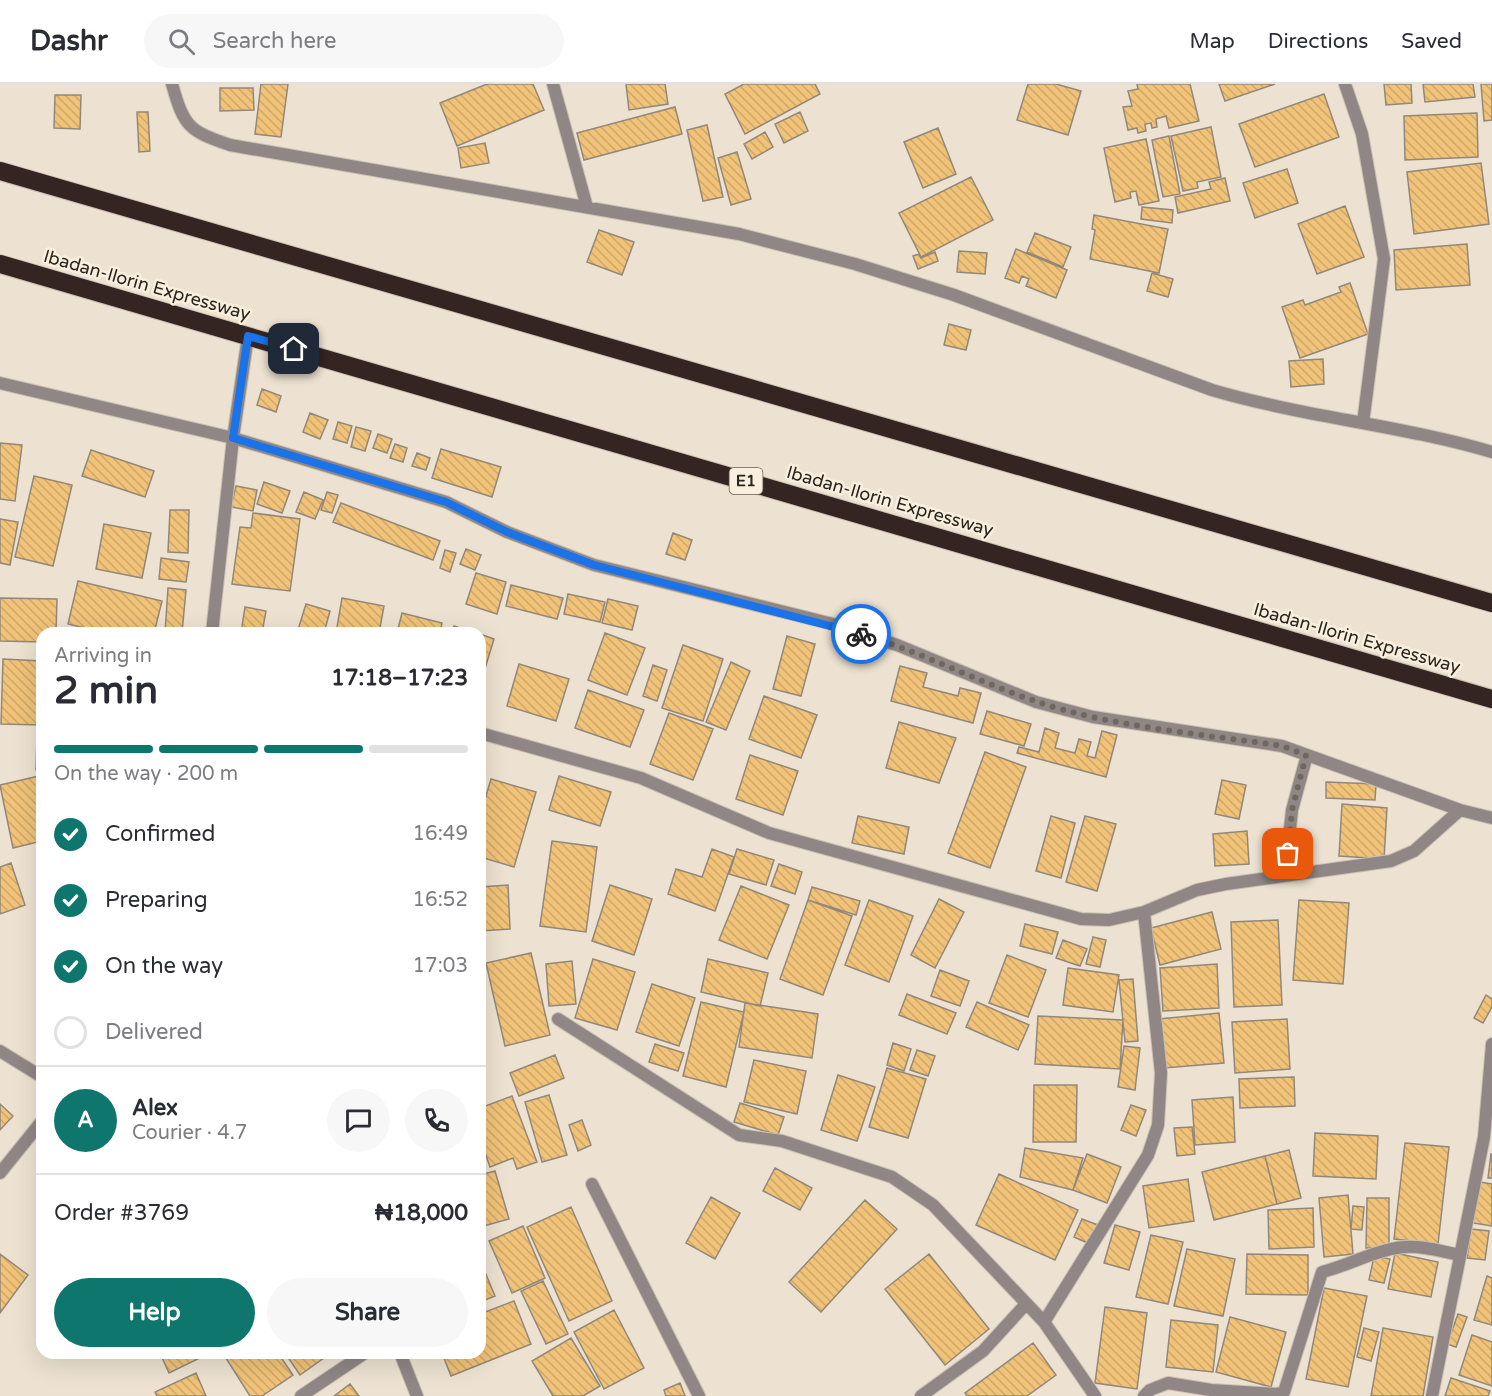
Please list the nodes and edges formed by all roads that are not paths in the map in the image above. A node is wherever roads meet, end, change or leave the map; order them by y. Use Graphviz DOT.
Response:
graph roads {
  1 [pos="172,84"];
  2 [pos="553,84"];
  3 [pos="1345,84"];
  4 [pos="0,171"];
  5 [pos="587,207"];
  6 [pos="0,264"];
  7 [pos="248,336"];
  8 [pos="0,383"];
  9 [pos="1363,423"];
  10 [pos="233,438"];
  11 [pos="1492,452"];
  12 [pos="1492,603"];
  13 [pos="213,627"];
  14 [pos="1492,699"];
  15 [pos="486,735"];
  16 [pos="1306,755"];
  17 [pos="1460,810"];
  18 [pos="1492,818"];
  19 [pos="1285,875"];
  20 [pos="1144,912"];
  21 [pos="558,1019"];
  22 [pos="1492,1044"];
  23 [pos="0,1051"];
  24 [pos="36,1073"];
  25 [pos="36,1128"];
  26 [pos="0,1173"];
  27 [pos="592,1184"];
  28 [pos="1460,1255"];
  29 [pos="1026,1304"];
  30 [pos="1044,1322"];
  31 [pos="355,1359"];
  32 [pos="402,1359"];
  33 [pos="301,1396"];
  34 [pos="417,1396"];
  35 [pos="699,1396"];
  36 [pos="921,1396"];
  37 [pos="1095,1396"];
  38 [pos="1144,1396"];
  39 [pos="1432,1396"];
  1 -- 5 [label="street"];
  2 -- 5 [label="street"];
  3 -- 9 [label="street"];
  4 -- 12 [label="highway"];
  5 -- 9 [label="street"];
  6 -- 7 [label="highway, Ibadan-Ilorin Expressway / E1"];
  7 -- 10 [label="street"];
  7 -- 14 [label="highway, Ibadan-Ilorin Expressway / E1"];
  8 -- 10 [label="street"];
  9 -- 11 [label="street"];
  10 -- 13 [label="street"];
  10 -- 16 [label="street"];
  15 -- 20 [label="street"];
  16 -- 17 [label="street"];
  16 -- 19 [label="street"];
  17 -- 18 [label="street"];
  17 -- 19 [label="street"];
  19 -- 20 [label="street"];
  20 -- 30 [label="street"];
  21 -- 29 [label="street"];
  22 -- 28 [label="street"];
  23 -- 24 [label="street"];
  25 -- 26 [label="street"];
  27 -- 35 [label="street"];
  28 -- 38 [label="street"];
  28 -- 39 [label="street"];
  29 -- 30 [label="street"];
  29 -- 36 [label="street"];
  30 -- 37 [label="street"];
  31 -- 33 [label="street"];
  32 -- 34 [label="street"];
}
